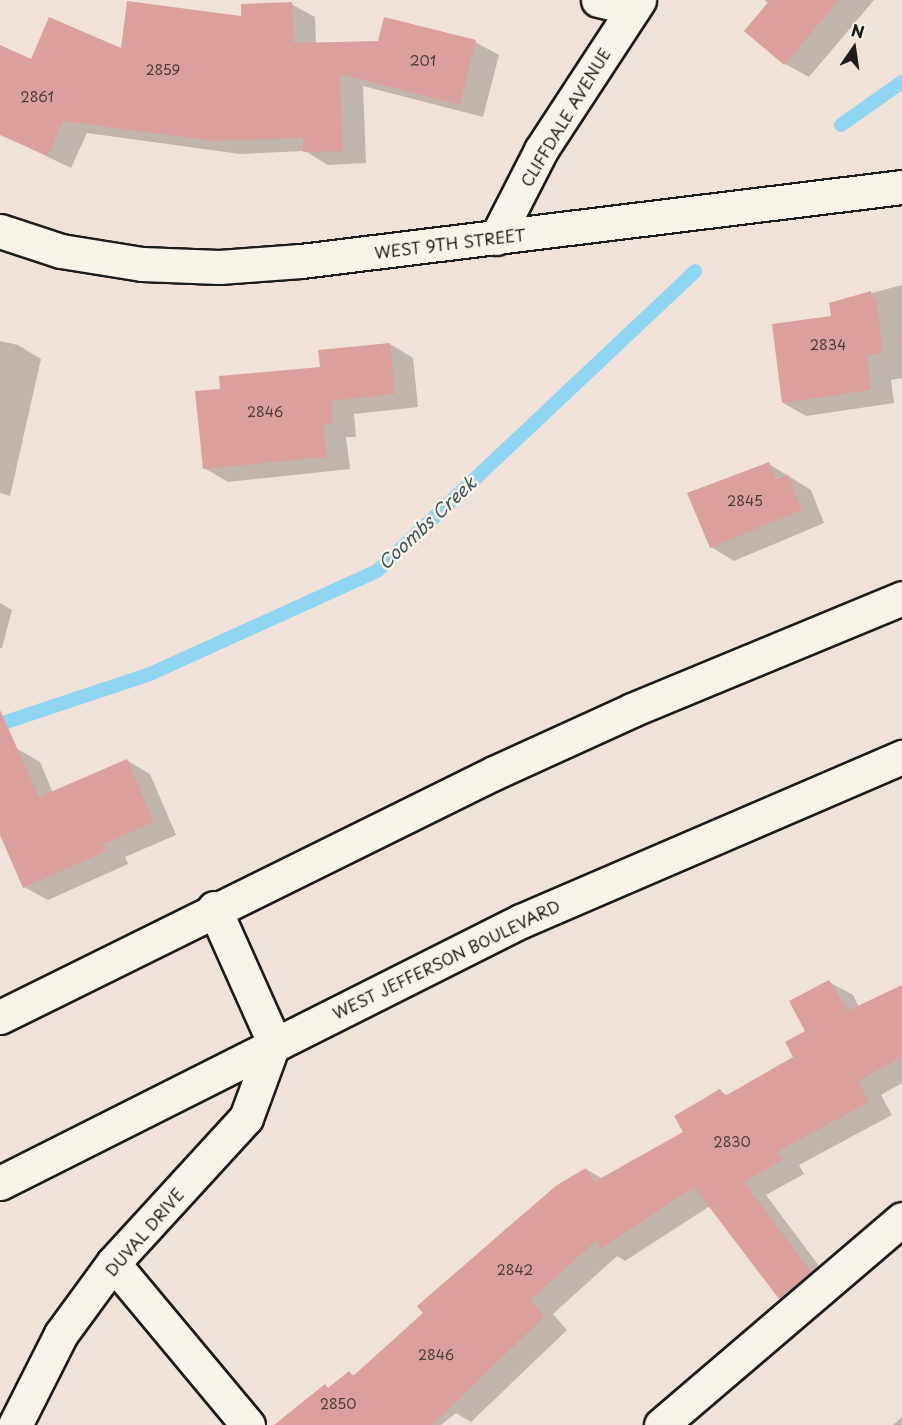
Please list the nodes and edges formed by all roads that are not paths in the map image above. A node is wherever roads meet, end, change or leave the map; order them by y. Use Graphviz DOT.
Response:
graph roads {
  1 [pos="598,0"];
  2 [pos="636,4"];
  3 [pos="902,187"];
  4 [pos="0,231"];
  5 [pos="496,238"];
  6 [pos="902,598"];
  7 [pos="902,757"];
  8 [pos="214,908"];
  9 [pos="0,1017"];
  10 [pos="274,1042"];
  11 [pos="0,1183"];
  12 [pos="902,1219"];
  13 [pos="113,1263"];
  14 [pos="15,1425"];
  15 [pos="248,1425"];
  16 [pos="661,1425"];
  1 -- 2 [label="main road"];
  2 -- 5 [label="main road, CLIFFDALE AVENUE"];
  3 -- 5 [label="main road, WEST 9TH STREET"];
  4 -- 5 [label="main road, WEST 9TH STREET"];
  6 -- 8 [label="main road"];
  7 -- 10 [label="main road, WEST JEFFERSON BOULEVARD"];
  8 -- 9 [label="main road"];
  8 -- 10 [label="main road"];
  10 -- 11 [label="main road, WEST JEFFERSON BOULEVARD"];
  10 -- 13 [label="main road, DUVAL DRIVE"];
  12 -- 16 [label="main road"];
  13 -- 14 [label="main road, DUVAL DRIVE"];
  13 -- 15 [label="main road"];
}
